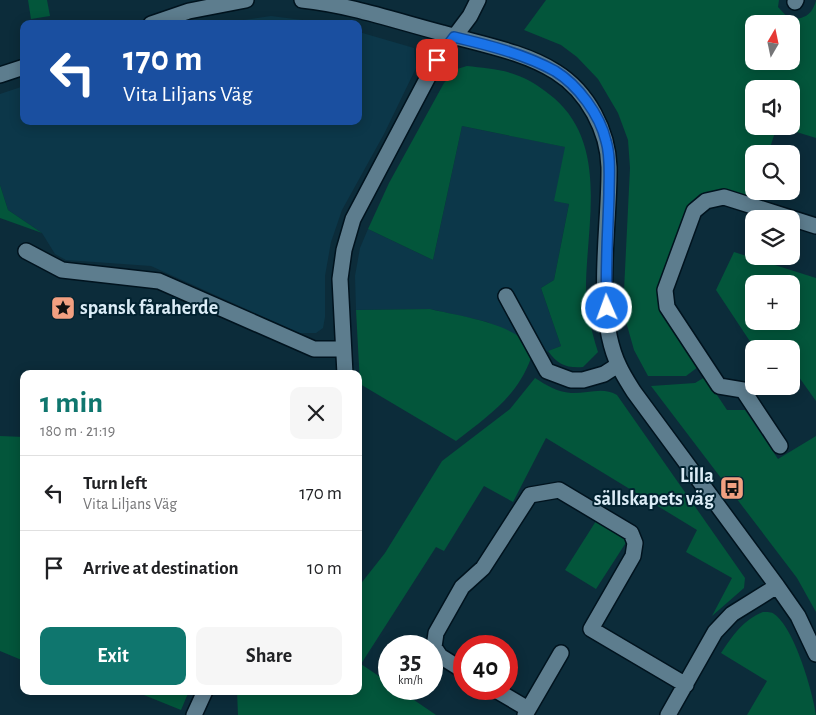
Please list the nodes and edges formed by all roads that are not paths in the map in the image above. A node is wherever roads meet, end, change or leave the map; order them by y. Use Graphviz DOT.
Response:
graph roads {
  1 [pos="246,0"];
  2 [pos="302,0"];
  3 [pos="478,0"];
  4 [pos="163,20"];
  5 [pos="454,37"];
  6 [pos="20,68"];
  7 [pos="0,75"];
  8 [pos="816,226"];
  9 [pos="26,251"];
  10 [pos="506,296"];
  11 [pos="343,348"];
  12 [pos="618,365"];
  13 [pos="345,370"];
  14 [pos="780,446"];
  15 [pos="777,586"];
  16 [pos="561,653"];
  17 [pos="816,654"];
  18 [pos="453,664"];
  19 [pos="686,685"];
  20 [pos="203,695"];
  21 [pos="510,700"];
  22 [pos="527,712"];
  23 [pos="194,715"];
  24 [pos="668,715"];
  1 -- 4 [label="street"];
  2 -- 5 [label="street"];
  3 -- 5 [label="street"];
  5 -- 11 [label="street"];
  5 -- 12 [label="street"];
  6 -- 7 [label="street"];
  8 -- 14 [label="street"];
  9 -- 11 [label="street"];
  10 -- 12 [label="street"];
  11 -- 13 [label="street"];
  12 -- 15 [label="street"];
  15 -- 17 [label="street"];
  15 -- 19 [label="street"];
  16 -- 22 [label="street"];
  18 -- 19 [label="street"];
  19 -- 24 [label="street"];
  20 -- 23 [label="street"];
  21 -- 22 [label="street"];
}
